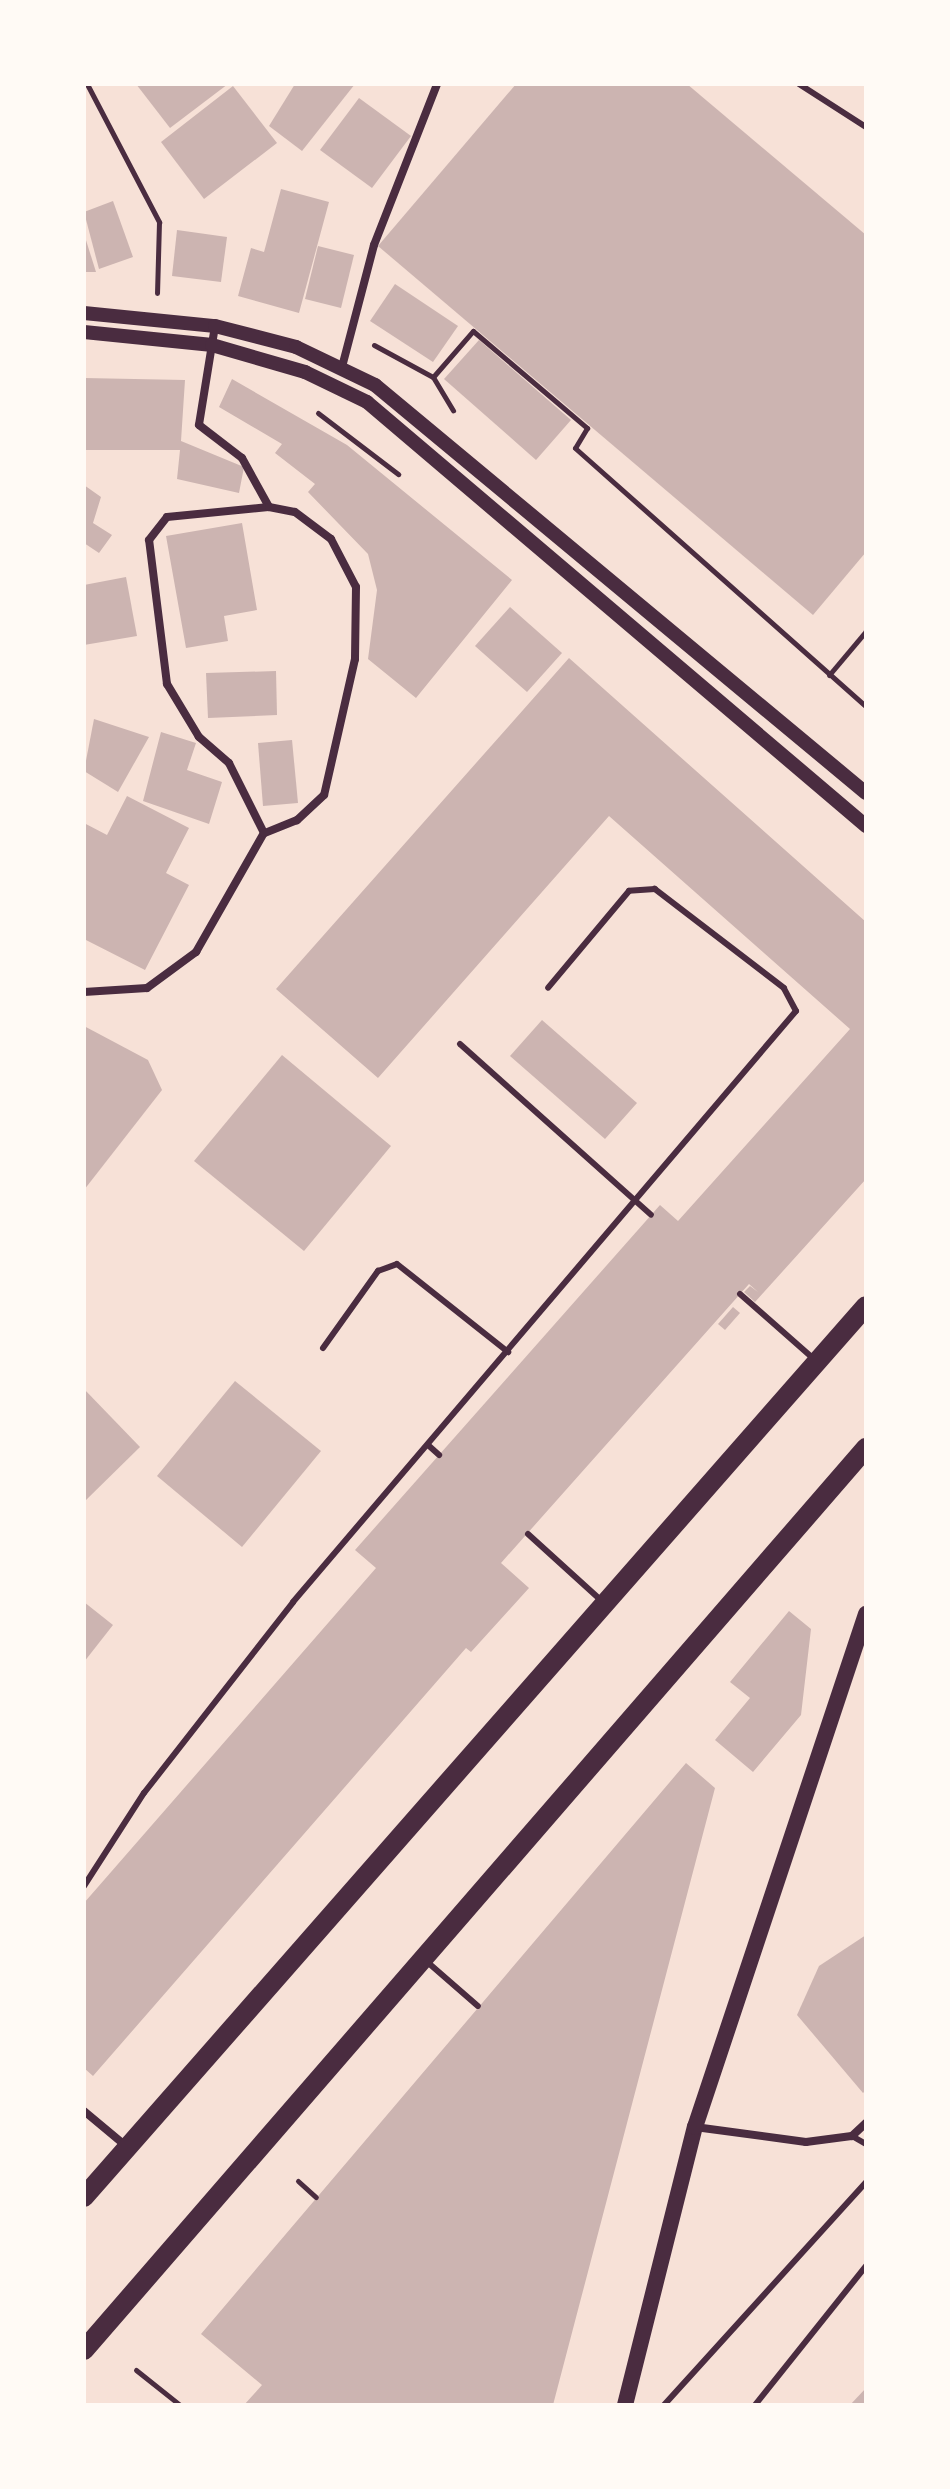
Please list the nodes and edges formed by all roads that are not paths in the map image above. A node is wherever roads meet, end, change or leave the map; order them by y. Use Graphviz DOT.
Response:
graph roads {
  1 [pos="437,84"];
  2 [pos="799,84"];
  3 [pos="866,127"];
  4 [pos="84,313"];
  5 [pos="215,326"];
  6 [pos="84,332"];
  7 [pos="212,345"];
  8 [pos="342,367"];
  9 [pos="269,507"];
  10 [pos="866,793"];
  11 [pos="866,826"];
  12 [pos="264,833"];
  13 [pos="548,988"];
  14 [pos="84,992"];
  15 [pos="460,1044"];
  16 [pos="637,1202"];
  17 [pos="651,1215"];
  18 [pos="740,1294"];
  19 [pos="866,1306"];
  20 [pos="323,1348"];
  21 [pos="508,1352"];
  22 [pos="817,1362"];
  23 [pos="428,1445"];
  24 [pos="866,1448"];
  25 [pos="439,1455"];
  26 [pos="528,1534"];
  27 [pos="605,1603"];
  28 [pos="866,1614"];
  29 [pos="84,1886"];
  30 [pos="425,1960"];
  31 [pos="478,2006"];
  32 [pos="84,2111"];
  33 [pos="866,2123"];
  34 [pos="695,2127"];
  35 [pos="852,2136"];
  36 [pos="866,2144"];
  37 [pos="127,2146"];
  38 [pos="866,2182"];
  39 [pos="84,2197"];
  40 [pos="866,2266"];
  41 [pos="84,2350"];
  42 [pos="625,2405"];
  43 [pos="664,2405"];
  44 [pos="755,2405"];
  1 -- 8 [label="street"];
  2 -- 3 [label="lane"];
  4 -- 5 [label="street"];
  5 -- 7 [label="street"];
  5 -- 8 [label="street"];
  6 -- 7 [label="street"];
  7 -- 9 [label="street"];
  7 -- 11 [label="street"];
  8 -- 10 [label="street"];
  9 -- 12 [label="street"];
  9 -- 12 [label="street"];
  12 -- 14 [label="street"];
  13 -- 16 [label="lane"];
  15 -- 16 [label="lane"];
  16 -- 17 [label="lane"];
  16 -- 21 [label="lane"];
  18 -- 22 [label="lane"];
  19 -- 22 [label="main road"];
  20 -- 21 [label="lane"];
  21 -- 23 [label="lane"];
  22 -- 27 [label="main road"];
  23 -- 25 [label="lane"];
  23 -- 29 [label="lane"];
  24 -- 30 [label="main road"];
  26 -- 27 [label="lane"];
  27 -- 37 [label="main road"];
  28 -- 34 [label="main road"];
  30 -- 31 [label="lane"];
  30 -- 41 [label="main road"];
  32 -- 37 [label="street"];
  33 -- 35 [label="street"];
  34 -- 35 [label="street"];
  34 -- 42 [label="main road"];
  35 -- 36 [label="lane"];
  37 -- 39 [label="main road"];
  38 -- 43 [label="lane"];
  40 -- 44 [label="lane"];
}
